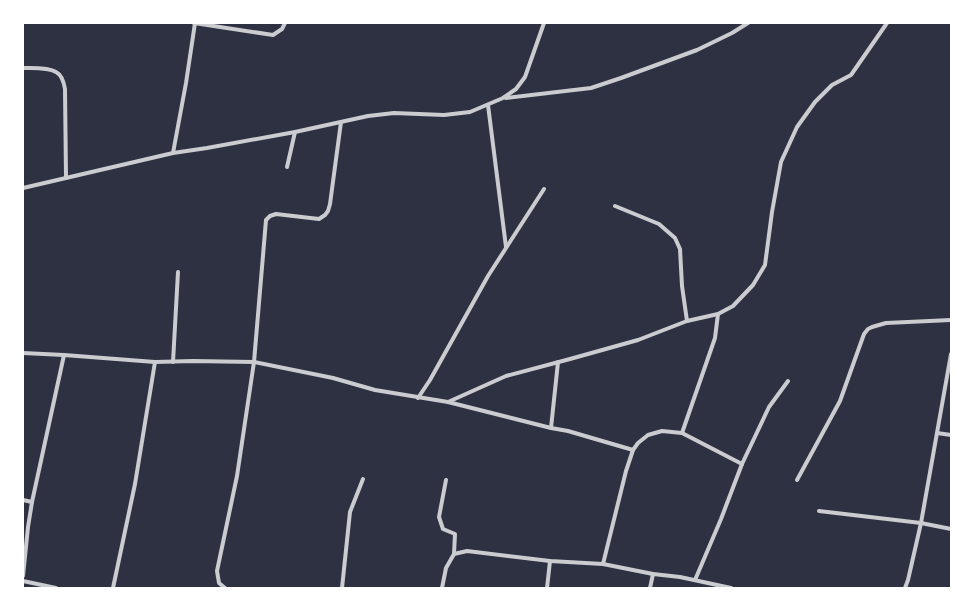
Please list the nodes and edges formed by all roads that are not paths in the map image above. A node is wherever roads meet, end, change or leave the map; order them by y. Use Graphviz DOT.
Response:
graph roads {
  1 [pos="195,23"];
  2 [pos="285,23"];
  3 [pos="544,23"];
  4 [pos="748,23"];
  5 [pos="887,23"];
  6 [pos="23,68"];
  7 [pos="503,98"];
  8 [pos="488,105"];
  9 [pos="341,122"];
  10 [pos="295,132"];
  11 [pos="173,152"];
  12 [pos="288,167"];
  13 [pos="66,178"];
  14 [pos="23,188"];
  15 [pos="544,189"];
  16 [pos="615,206"];
  17 [pos="506,247"];
  18 [pos="178,272"];
  19 [pos="718,314"];
  20 [pos="951,320"];
  21 [pos="687,321"];
  22 [pos="23,353"];
  23 [pos="951,354"];
  24 [pos="64,355"];
  25 [pos="155,362"];
  26 [pos="173,362"];
  27 [pos="254,362"];
  28 [pos="558,362"];
  29 [pos="788,381"];
  30 [pos="418,398"];
  31 [pos="448,402"];
  32 [pos="551,428"];
  33 [pos="682,433"];
  34 [pos="937,433"];
  35 [pos="951,435"];
  36 [pos="633,450"];
  37 [pos="742,464"];
  38 [pos="363,479"];
  39 [pos="446,480"];
  40 [pos="796,480"];
  41 [pos="23,500"];
  42 [pos="32,502"];
  43 [pos="819,511"];
  44 [pos="921,523"];
  45 [pos="951,529"];
  46 [pos="454,554"];
  47 [pos="550,561"];
  48 [pos="603,564"];
  49 [pos="653,574"];
  50 [pos="23,576"];
  51 [pos="695,580"];
  52 [pos="23,581"];
  53 [pos="56,588"];
  54 [pos="113,588"];
  55 [pos="225,588"];
  56 [pos="342,588"];
  57 [pos="442,588"];
  58 [pos="547,588"];
  59 [pos="650,588"];
  60 [pos="731,588"];
  61 [pos="905,588"];
  1 -- 2 [label="street"];
  1 -- 11 [label="street"];
  3 -- 7 [label="street"];
  4 -- 7 [label="street"];
  5 -- 19 [label="street"];
  6 -- 13 [label="street"];
  7 -- 8 [label="street"];
  8 -- 9 [label="street"];
  8 -- 17 [label="street"];
  9 -- 10 [label="street"];
  9 -- 27 [label="street"];
  10 -- 11 [label="street"];
  10 -- 12 [label="street"];
  11 -- 13 [label="street"];
  13 -- 14 [label="street"];
  15 -- 17 [label="street"];
  16 -- 21 [label="street"];
  17 -- 30 [label="street"];
  18 -- 26 [label="street"];
  19 -- 21 [label="street"];
  19 -- 33 [label="street"];
  20 -- 40 [label="street"];
  21 -- 28 [label="street"];
  22 -- 24 [label="street"];
  23 -- 34 [label="street"];
  24 -- 25 [label="street"];
  24 -- 42 [label="street"];
  25 -- 26 [label="street"];
  25 -- 54 [label="street"];
  26 -- 27 [label="street"];
  27 -- 30 [label="street"];
  27 -- 55 [label="street"];
  28 -- 31 [label="street"];
  28 -- 32 [label="street"];
  29 -- 37 [label="street"];
  30 -- 31 [label="street"];
  31 -- 32 [label="street"];
  32 -- 36 [label="street"];
  33 -- 36 [label="street"];
  33 -- 37 [label="street"];
  34 -- 35 [label="street"];
  34 -- 44 [label="street"];
  36 -- 48 [label="street"];
  37 -- 51 [label="street"];
  38 -- 56 [label="street"];
  39 -- 46 [label="street"];
  41 -- 42 [label="street"];
  42 -- 50 [label="street"];
  43 -- 44 [label="street"];
  44 -- 45 [label="street"];
  44 -- 61 [label="street"];
  46 -- 47 [label="street"];
  46 -- 57 [label="street"];
  47 -- 48 [label="street"];
  47 -- 58 [label="street"];
  48 -- 49 [label="street"];
  49 -- 51 [label="street"];
  49 -- 59 [label="street"];
  51 -- 60 [label="street"];
  52 -- 53 [label="street"];
}
